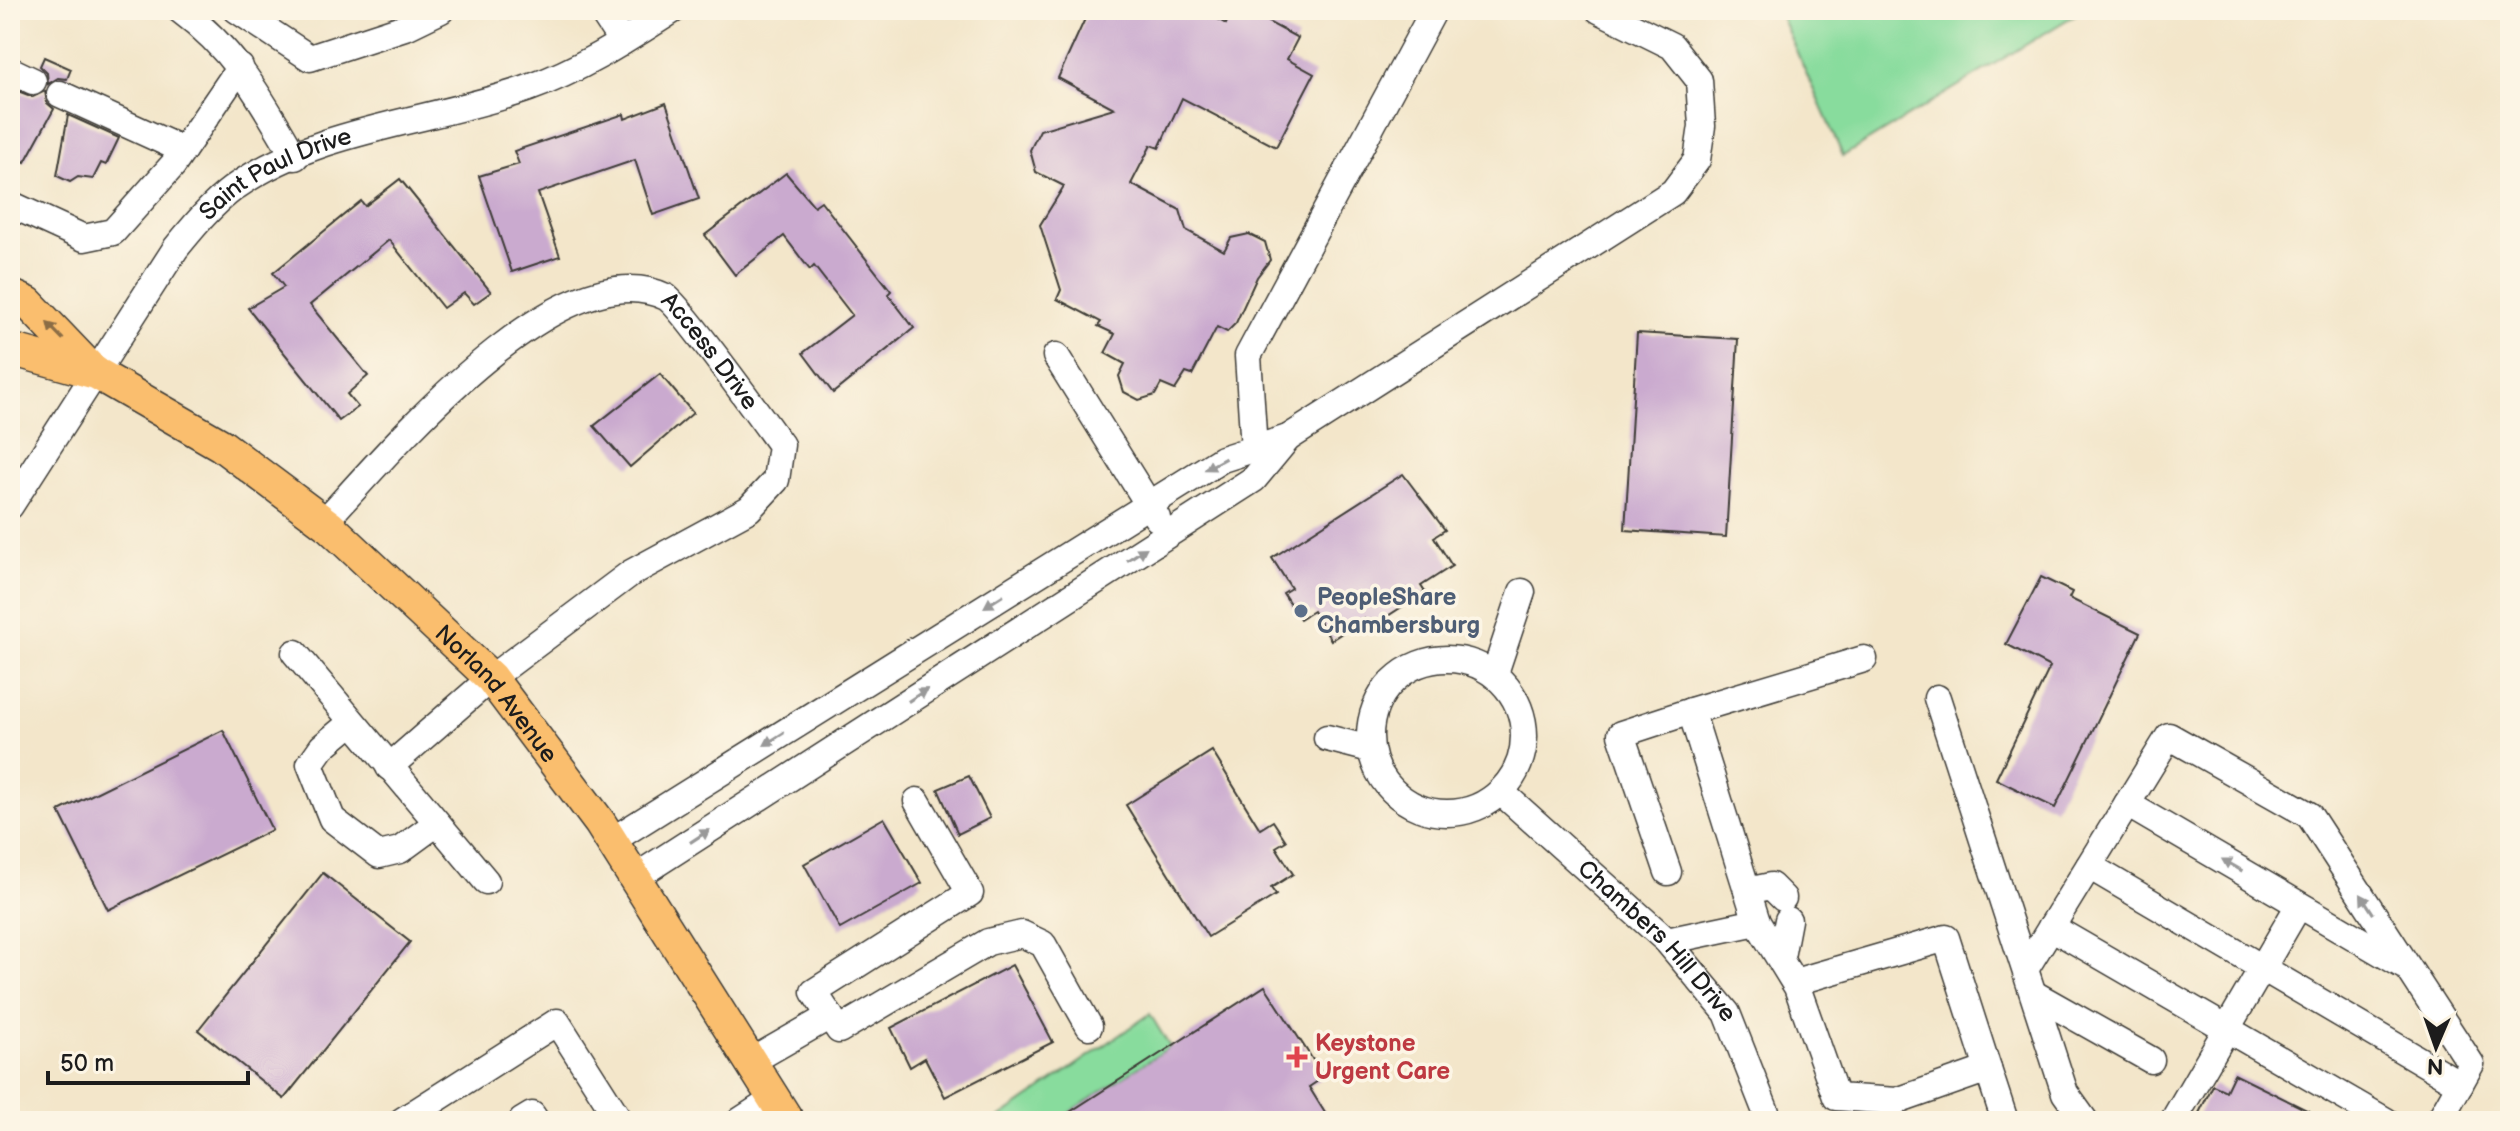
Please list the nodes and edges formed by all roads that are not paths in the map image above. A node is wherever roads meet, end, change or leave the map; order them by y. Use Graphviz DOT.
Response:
graph roads {
  1 [pos="180,10"];
  2 [pos="237,10"];
  3 [pos="441,10"];
  4 [pos="601,10"];
  5 [pos="673,10"];
  6 [pos="1434,10"];
  7 [pos="1599,10"];
  8 [pos="622,42"];
  9 [pos="240,67"];
  10 [pos="60,94"];
  11 [pos="183,150"];
  12 [pos="295,157"];
  13 [pos="10,204"];
  14 [pos="10,295"];
  15 [pos="10,349"];
  16 [pos="1056,356"];
  17 [pos="96,373"];
  18 [pos="1288,438"];
  19 [pos="1254,449"];
  20 [pos="1150,504"];
  21 [pos="10,506"];
  22 [pos="324,522"];
  23 [pos="1167,535"];
  24 [pos="1522,592"];
  25 [pos="295,653"];
  26 [pos="1864,659"];
  27 [pos="1495,673"];
  28 [pos="491,678"];
  29 [pos="1937,698"];
  30 [pos="1691,711"];
  31 [pos="352,722"];
  32 [pos="1327,738"];
  33 [pos="1370,749"];
  34 [pos="389,767"];
  35 [pos="1501,792"];
  36 [pos="917,801"];
  37 [pos="2127,804"];
  38 [pos="437,823"];
  39 [pos="611,841"];
  40 [pos="2089,866"];
  41 [pos="1668,872"];
  42 [pos="634,878"];
  43 [pos="486,881"];
  44 [pos="1747,891"];
  45 [pos="2299,905"];
  46 [pos="1757,922"];
  47 [pos="2051,927"];
  48 [pos="1667,941"];
  49 [pos="1781,957"];
  50 [pos="2026,968"];
  51 [pos="2409,969"];
  52 [pos="2261,970"];
  53 [pos="1795,982"];
  54 [pos="2034,994"];
  55 [pos="830,1016"];
  56 [pos="1089,1026"];
  57 [pos="2227,1029"];
  58 [pos="2151,1060"];
  59 [pos="750,1062"];
  60 [pos="1988,1069"];
  61 [pos="2465,1074"];
  62 [pos="781,1110"];
  63 [pos="402,1121"];
  64 [pos="522,1121"];
  65 [pos="536,1121"];
  66 [pos="620,1121"];
  67 [pos="740,1121"];
  68 [pos="1766,1121"];
  69 [pos="2005,1121"];
  70 [pos="2085,1121"];
  71 [pos="2173,1121"];
  72 [pos="2386,1121"];
  73 [pos="2439,1121"];
  1 -- 9 [label="street"];
  2 -- 3 [label="street"];
  4 -- 8 [label="street"];
  5 -- 8 [label="street, Saint Paul Drive"];
  6 -- 19 [label="street"];
  7 -- 18 [label="street"];
  8 -- 12 [label="street, Saint Paul Drive"];
  9 -- 11 [label="street"];
  9 -- 12 [label="street"];
  10 -- 11 [label="street"];
  11 -- 13 [label="street"];
  12 -- 17 [label="street, Saint Paul Drive"];
  17 -- 14 [label="main road, Norland Avenue, one-way"];
  15 -- 17 [label="main road, Norland Avenue"];
  16 -- 20 [label="street"];
  17 -- 21 [label="street, Saint Paul Drive"];
  17 -- 22 [label="main road, Norland Avenue"];
  18 -- 19 [label="street"];
  18 -- 23 [label="street"];
  19 -- 20 [label="street, one-way"];
  20 -- 23 [label="street"];
  20 -- 39 [label="street, one-way"];
  22 -- 28 [label="main road, Norland Avenue"];
  22 -- 28 [label="street, Access Drive"];
  42 -- 23 [label="street, one-way"];
  24 -- 27 [label="street"];
  25 -- 31 [label="street"];
  26 -- 30 [label="street"];
  27 -- 33 [label="street"];
  27 -- 35 [label="street"];
  28 -- 34 [label="street, Access Drive"];
  28 -- 39 [label="main road, Norland Avenue"];
  29 -- 50 [label="street"];
  30 -- 41 [label="street"];
  30 -- 44 [label="street"];
  31 -- 34 [label="street"];
  31 -- 38 [label="street"];
  32 -- 33 [label="street"];
  33 -- 35 [label="street"];
  34 -- 38 [label="street"];
  35 -- 48 [label="street, Chambers Hill Drive"];
  36 -- 55 [label="street"];
  37 -- 40 [label="street"];
  45 -- 37 [label="street, one-way"];
  51 -- 37 [label="street, one-way"];
  38 -- 43 [label="street"];
  39 -- 42 [label="main road, Norland Avenue"];
  40 -- 47 [label="street"];
  40 -- 52 [label="street"];
  42 -- 59 [label="main road, Norland Avenue"];
  44 -- 46 [label="street"];
  44 -- 49 [label="street"];
  45 -- 51 [label="street"];
  45 -- 52 [label="street"];
  46 -- 48 [label="street"];
  46 -- 49 [label="street"];
  47 -- 50 [label="street"];
  47 -- 57 [label="street"];
  48 -- 68 [label="street, Chambers Hill Drive"];
  49 -- 53 [label="street"];
  50 -- 54 [label="street"];
  51 -- 61 [label="street"];
  52 -- 57 [label="street"];
  52 -- 61 [label="street"];
  53 -- 60 [label="street"];
  53 -- 60 [label="street"];
  54 -- 58 [label="street"];
  54 -- 70 [label="street"];
  55 -- 56 [label="street"];
  55 -- 59 [label="street"];
  57 -- 71 [label="street"];
  57 -- 72 [label="street"];
  59 -- 62 [label="main road, Norland Avenue"];
  60 -- 69 [label="street"];
  61 -- 73 [label="street"];
  62 -- 67 [label="street"];
  63 -- 66 [label="street"];
  64 -- 65 [label="street"];
}
